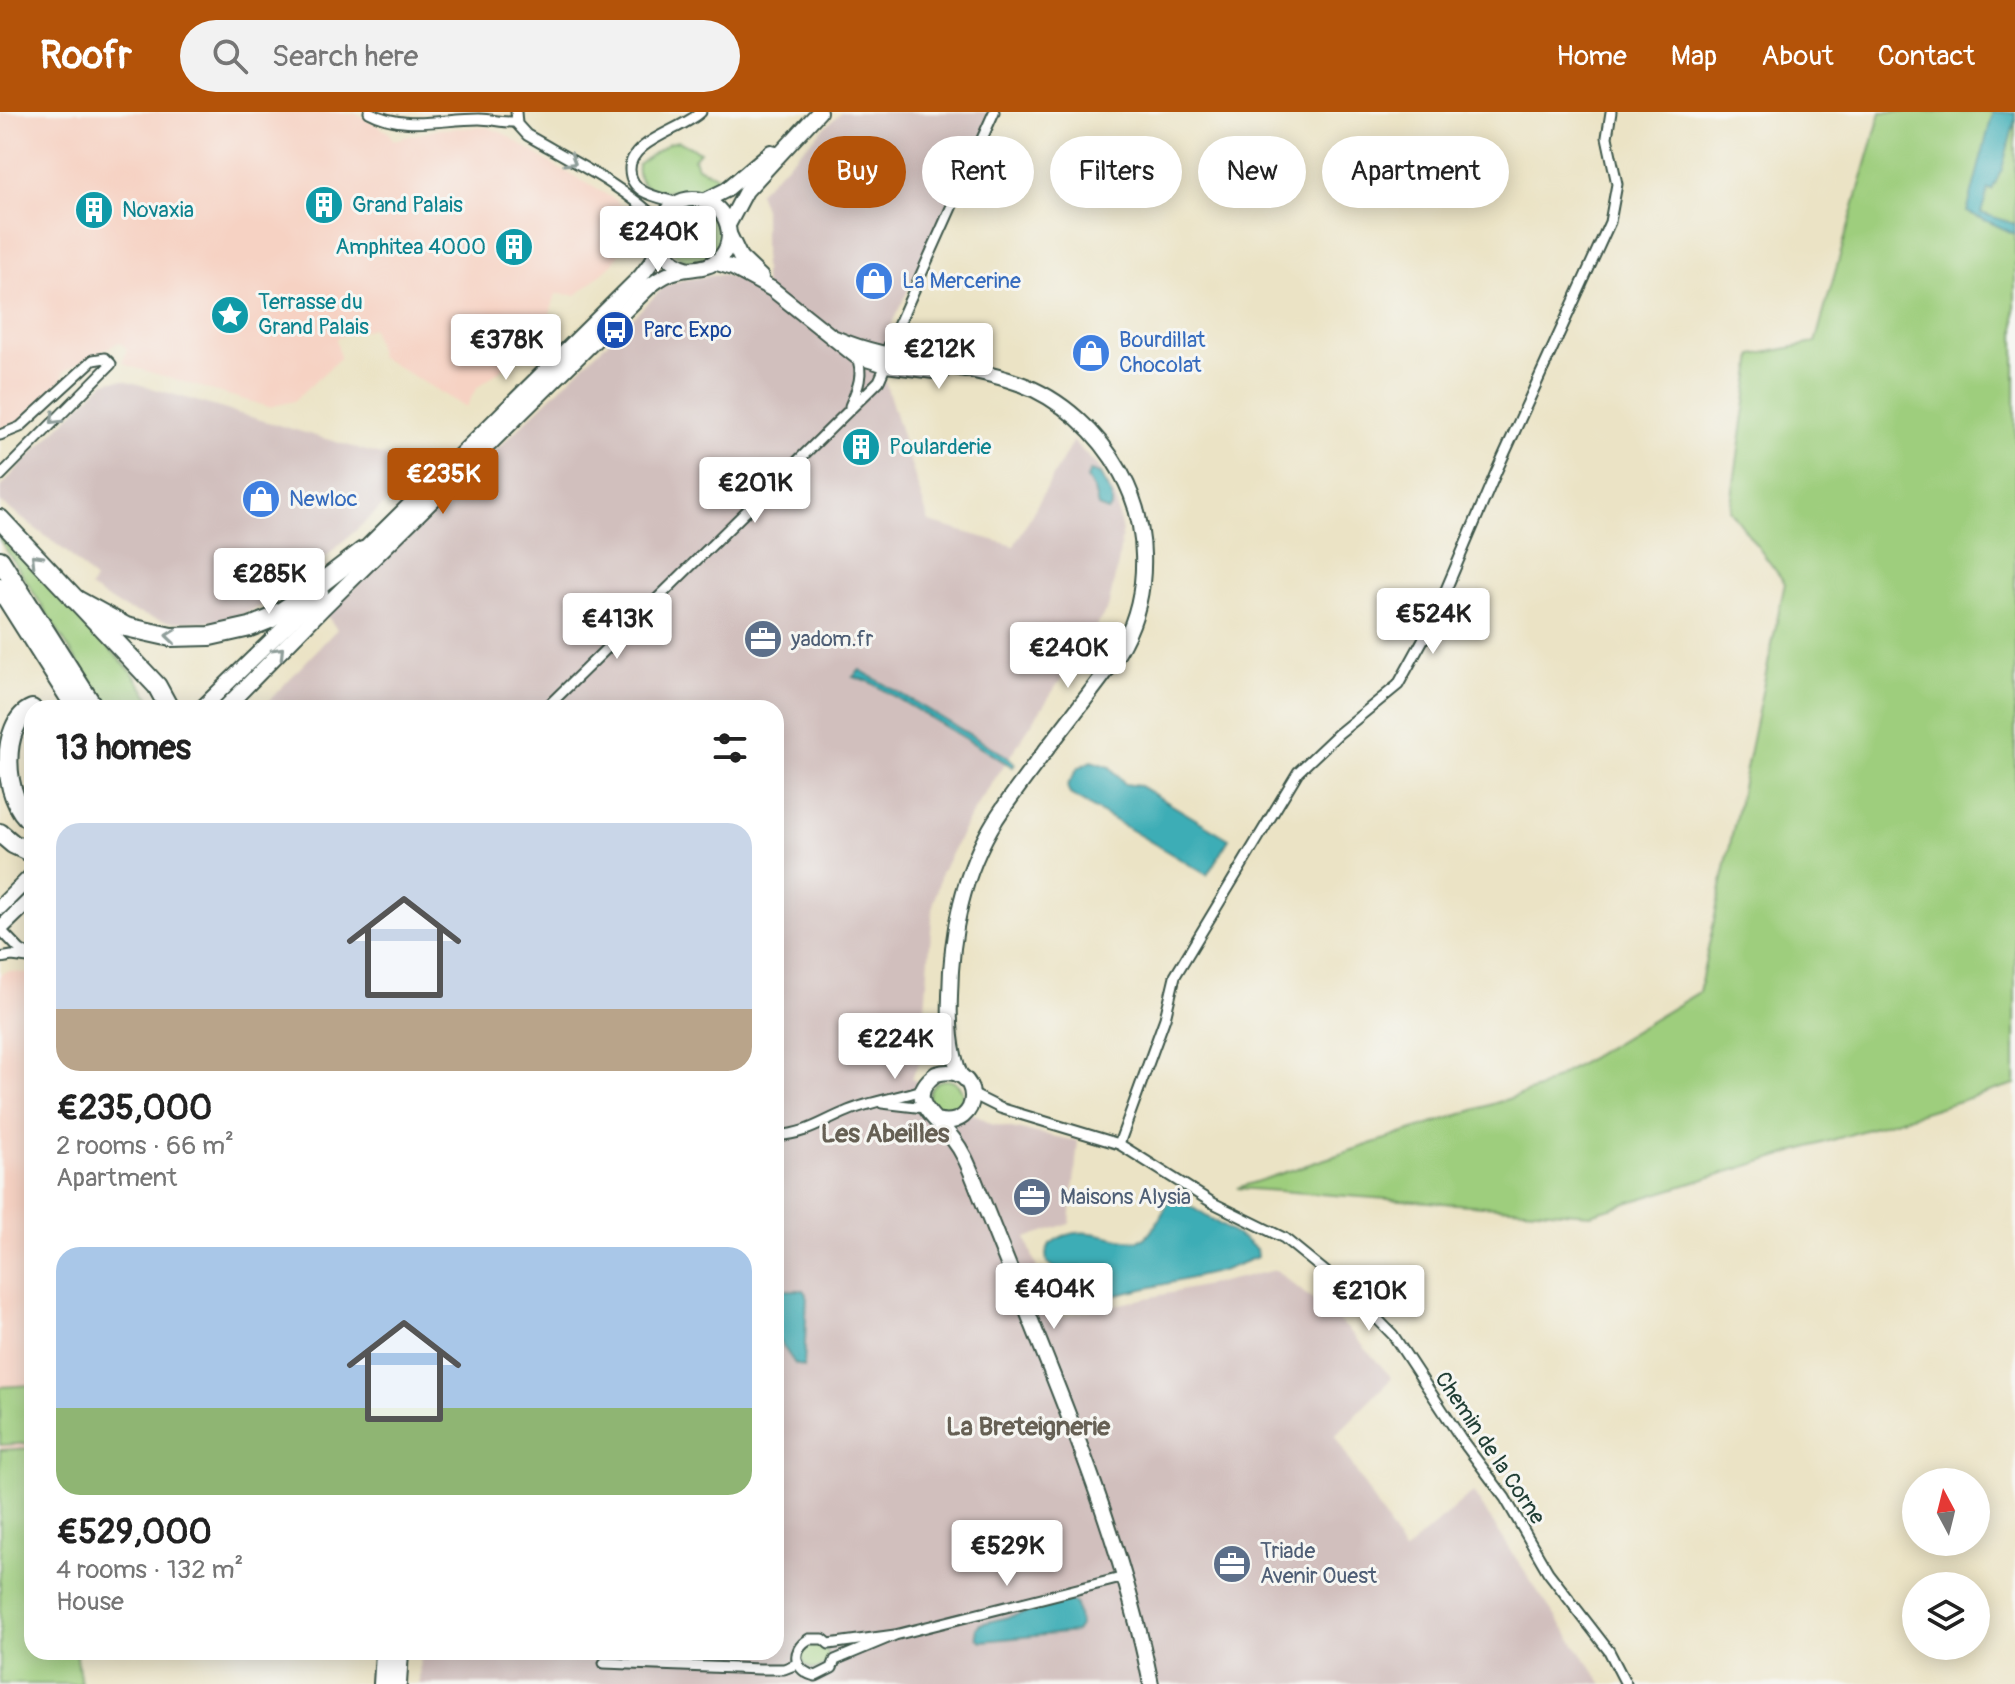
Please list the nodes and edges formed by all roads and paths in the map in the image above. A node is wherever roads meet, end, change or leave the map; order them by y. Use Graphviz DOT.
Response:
graph roads {
  1 [pos="369,112"];
  2 [pos="701,112"];
  3 [pos="819,112"];
  4 [pos="994,112"];
  5 [pos="1611,112"];
  6 [pos="516,117"];
  7 [pos="797,134"];
  8 [pos="704,201"];
  9 [pos="679,203"];
  10 [pos="661,223"];
  11 [pos="728,229"];
  12 [pos="660,243"];
  13 [pos="714,262"];
  14 [pos="689,269"];
  15 [pos="772,289"];
  16 [pos="835,338"];
  17 [pos="856,356"];
  18 [pos="886,359"];
  19 [pos="849,410"];
  20 [pos="495,430"];
  21 [pos="0,435"];
  22 [pos="0,476"];
  23 [pos="0,519"];
  24 [pos="363,551"];
  25 [pos="0,560"];
  26 [pos="0,588"];
  27 [pos="73,598"];
  28 [pos="71,700"];
  29 [pos="89,700"];
  30 [pos="165,700"];
  31 [pos="210,700"];
  32 [pos="233,700"];
  33 [pos="554,700"];
  34 [pos="24,713"];
  35 [pos="24,815"];
  36 [pos="0,833"];
  37 [pos="24,849"];
  38 [pos="24,883"];
  39 [pos="24,906"];
  40 [pos="0,907"];
  41 [pos="0,929"];
  42 [pos="0,947"];
  43 [pos="24,952"];
  44 [pos="12,956"];
  45 [pos="24,957"];
  46 [pos="0,958"];
  47 [pos="949,1024"];
  48 [pos="936,1074"];
  49 [pos="960,1075"];
  50 [pos="922,1090"];
  51 [pos="879,1103"];
  52 [pos="968,1106"];
  53 [pos="925,1108"];
  54 [pos="936,1120"];
  55 [pos="784,1136"];
  56 [pos="1119,1144"];
  57 [pos="964,1154"];
  58 [pos="1125,1577"];
  59 [pos="895,1635"];
  60 [pos="829,1644"];
  61 [pos="384,1660"];
  62 [pos="398,1660"];
  63 [pos="835,1660"];
  64 [pos="604,1663"];
  65 [pos="797,1664"];
  66 [pos="383,1684"];
  67 [pos="397,1684"];
  68 [pos="1151,1684"];
  69 [pos="1626,1684"];
  1 -- 6 [label="street"];
  2 -- 9 [label="street"];
  3 -- 7 [label="street"];
  4 -- 18 [label="street"];
  5 -- 56 [label="street"];
  6 -- 10 [label="street, one-way"];
  7 -- 8 [label="street"];
  7 -- 11 [label="street"];
  8 -- 9 [label="street"];
  8 -- 11 [label="street"];
  9 -- 10 [label="street"];
  10 -- 12 [label="street"];
  11 -- 13 [label="street"];
  11 -- 15 [label="street"];
  12 -- 14 [label="street"];
  12 -- 20 [label="street"];
  13 -- 14 [label="street"];
  13 -- 15 [label="street"];
  14 -- 20 [label="street"];
  15 -- 16 [label="street"];
  16 -- 17 [label="street"];
  16 -- 18 [label="street"];
  17 -- 18 [label="street"];
  17 -- 19 [label="street"];
  18 -- 19 [label="street"];
  18 -- 47 [label="street"];
  19 -- 33 [label="street"];
  20 -- 24 [label="street"];
  32 -- 20 [label="street, one-way"];
  21 -- 22 [label="street, one-way"];
  27 -- 23 [label="highway, one-way"];
  24 -- 27 [label="highway, one-way"];
  24 -- 31 [label="street"];
  25 -- 29 [label="highway"];
  26 -- 28 [label="highway"];
  27 -- 30 [label="highway"];
  34 -- 35 [label="highway"];
  36 -- 37 [label="highway"];
  38 -- 40 [label="street"];
  39 -- 41 [label="street"];
  41 -- 43 [label="street"];
  42 -- 44 [label="street"];
  44 -- 45 [label="street"];
  44 -- 46 [label="street"];
  47 -- 48 [label="street"];
  47 -- 49 [label="street"];
  48 -- 49 [label="street"];
  48 -- 50 [label="street"];
  49 -- 52 [label="street"];
  50 -- 51 [label="street"];
  50 -- 53 [label="street"];
  51 -- 53 [label="street"];
  51 -- 55 [label="street"];
  52 -- 54 [label="street"];
  52 -- 56 [label="street, Chemin de la Corne"];
  52 -- 57 [label="street"];
  53 -- 54 [label="street"];
  54 -- 57 [label="street"];
  56 -- 69 [label="street, Chemin de la Corne"];
  57 -- 58 [label="street"];
  58 -- 59 [label="street"];
  58 -- 68 [label="street"];
  59 -- 60 [label="street"];
  59 -- 63 [label="street"];
  60 -- 63 [label="street"];
  60 -- 65 [label="street"];
  61 -- 66 [label="highway"];
  62 -- 67 [label="highway"];
  63 -- 65 [label="street"];
  64 -- 65 [label="street"];
}
